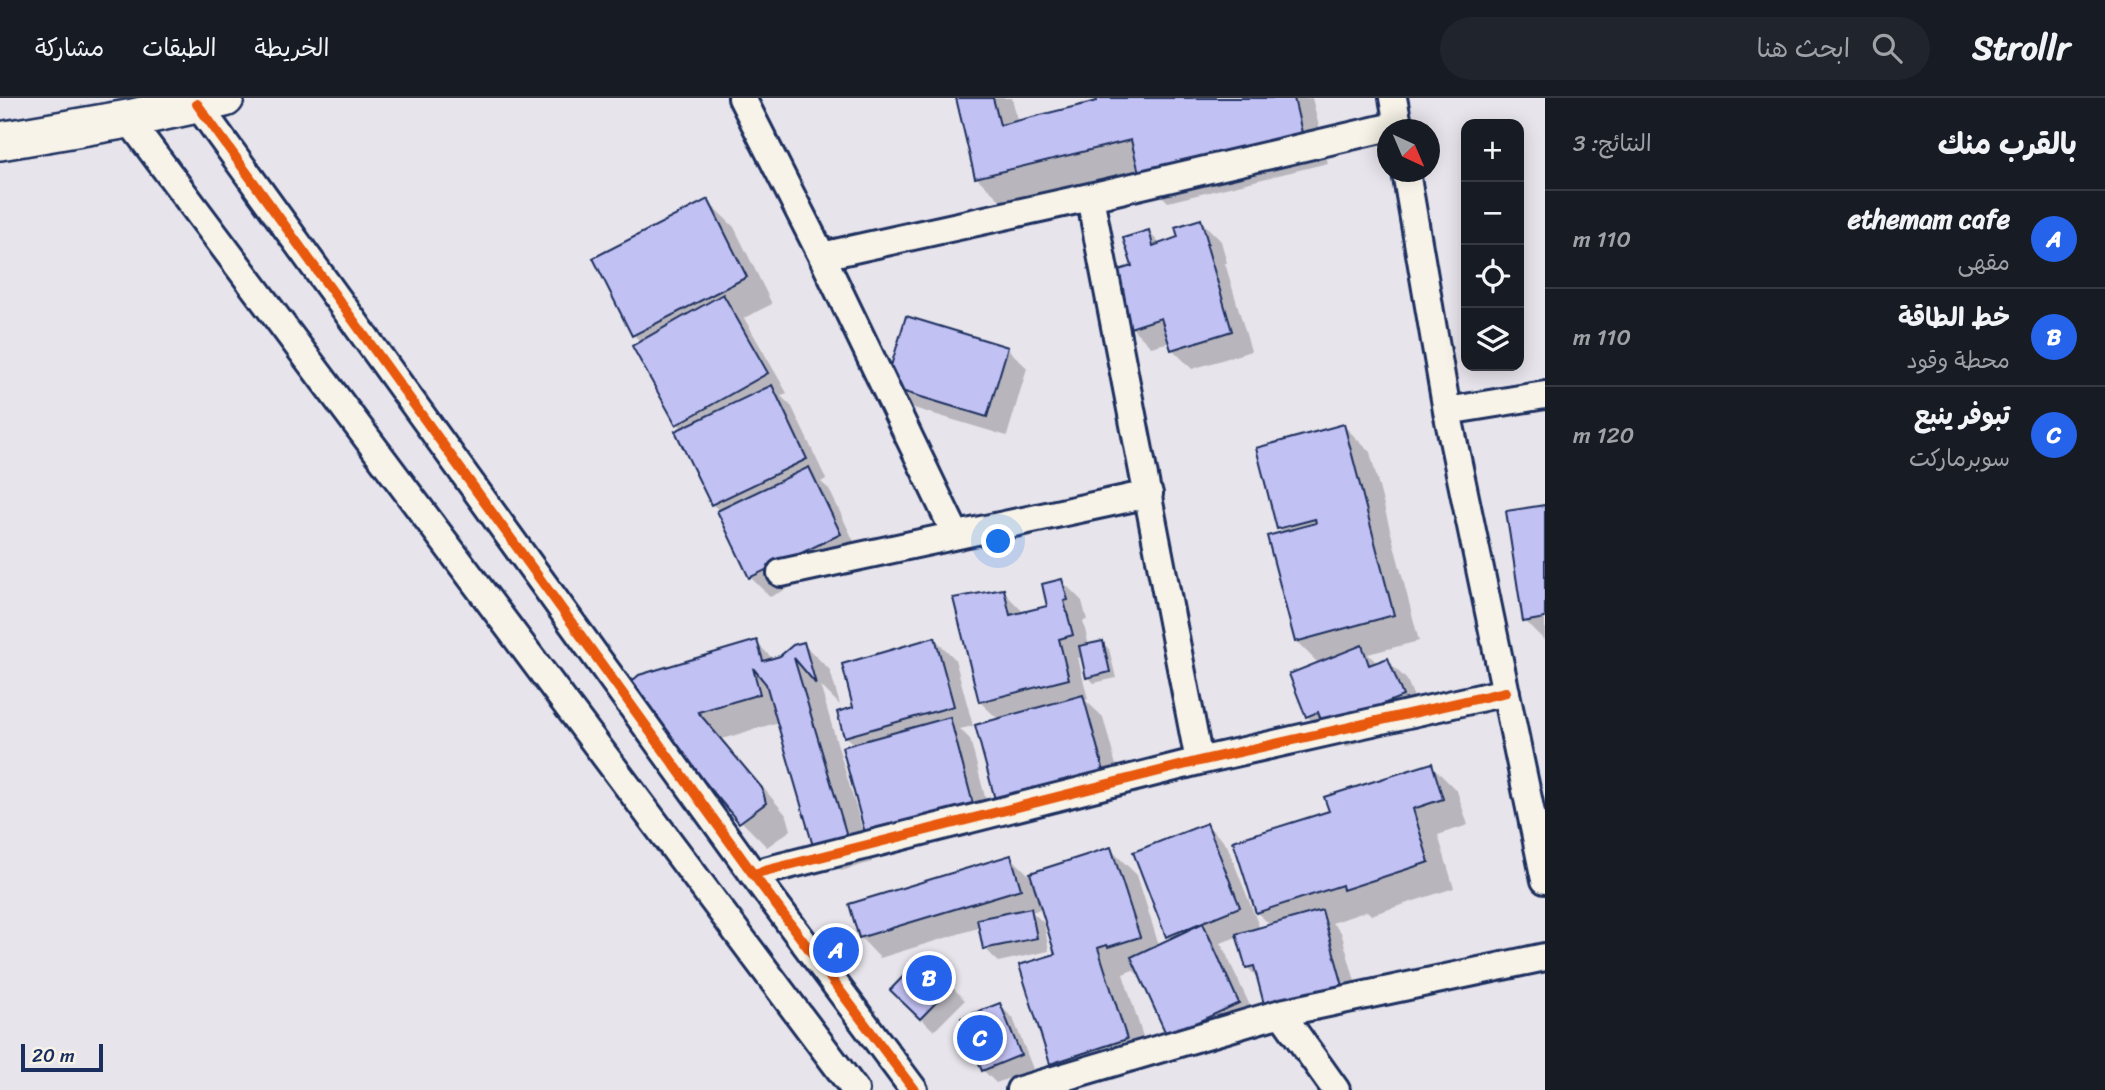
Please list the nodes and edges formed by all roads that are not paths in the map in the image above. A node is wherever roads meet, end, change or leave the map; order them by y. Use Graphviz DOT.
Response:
graph roads {
  1 [pos="742,98"];
  2 [pos="1394,98"];
  3 [pos="211,101"];
  4 [pos="128,118"];
  5 [pos="1398,119"];
  6 [pos="1377,132"];
  7 [pos="0,141"];
  8 [pos="1408,182"];
  9 [pos="1090,197"];
  10 [pos="822,256"];
  11 [pos="1545,395"];
  12 [pos="1447,411"];
  13 [pos="1149,494"];
  14 [pos="956,535"];
  15 [pos="781,573"];
  16 [pos="1506,692"];
  17 [pos="1199,761"];
  18 [pos="753,874"];
  19 [pos="1545,880"];
  20 [pos="1545,957"];
  21 [pos="1281,1013"];
  22 [pos="855,1090"];
  23 [pos="914,1090"];
  24 [pos="1020,1090"];
  25 [pos="1336,1090"];
  1 -- 10 [label="street"];
  2 -- 5 [label="street"];
  3 -- 4 [label="main road"];
  3 -- 18 [label="street"];
  4 -- 7 [label="main road"];
  4 -- 22 [label="street"];
  6 -- 9 [label="street"];
  8 -- 12 [label="street"];
  9 -- 10 [label="street"];
  9 -- 13 [label="street"];
  10 -- 14 [label="street"];
  11 -- 12 [label="street"];
  12 -- 16 [label="street"];
  13 -- 14 [label="street"];
  13 -- 17 [label="street"];
  14 -- 15 [label="street"];
  16 -- 17 [label="street"];
  16 -- 19 [label="street"];
  17 -- 18 [label="street"];
  18 -- 23 [label="street"];
  20 -- 21 [label="street"];
  21 -- 24 [label="street"];
  21 -- 25 [label="street"];
}
